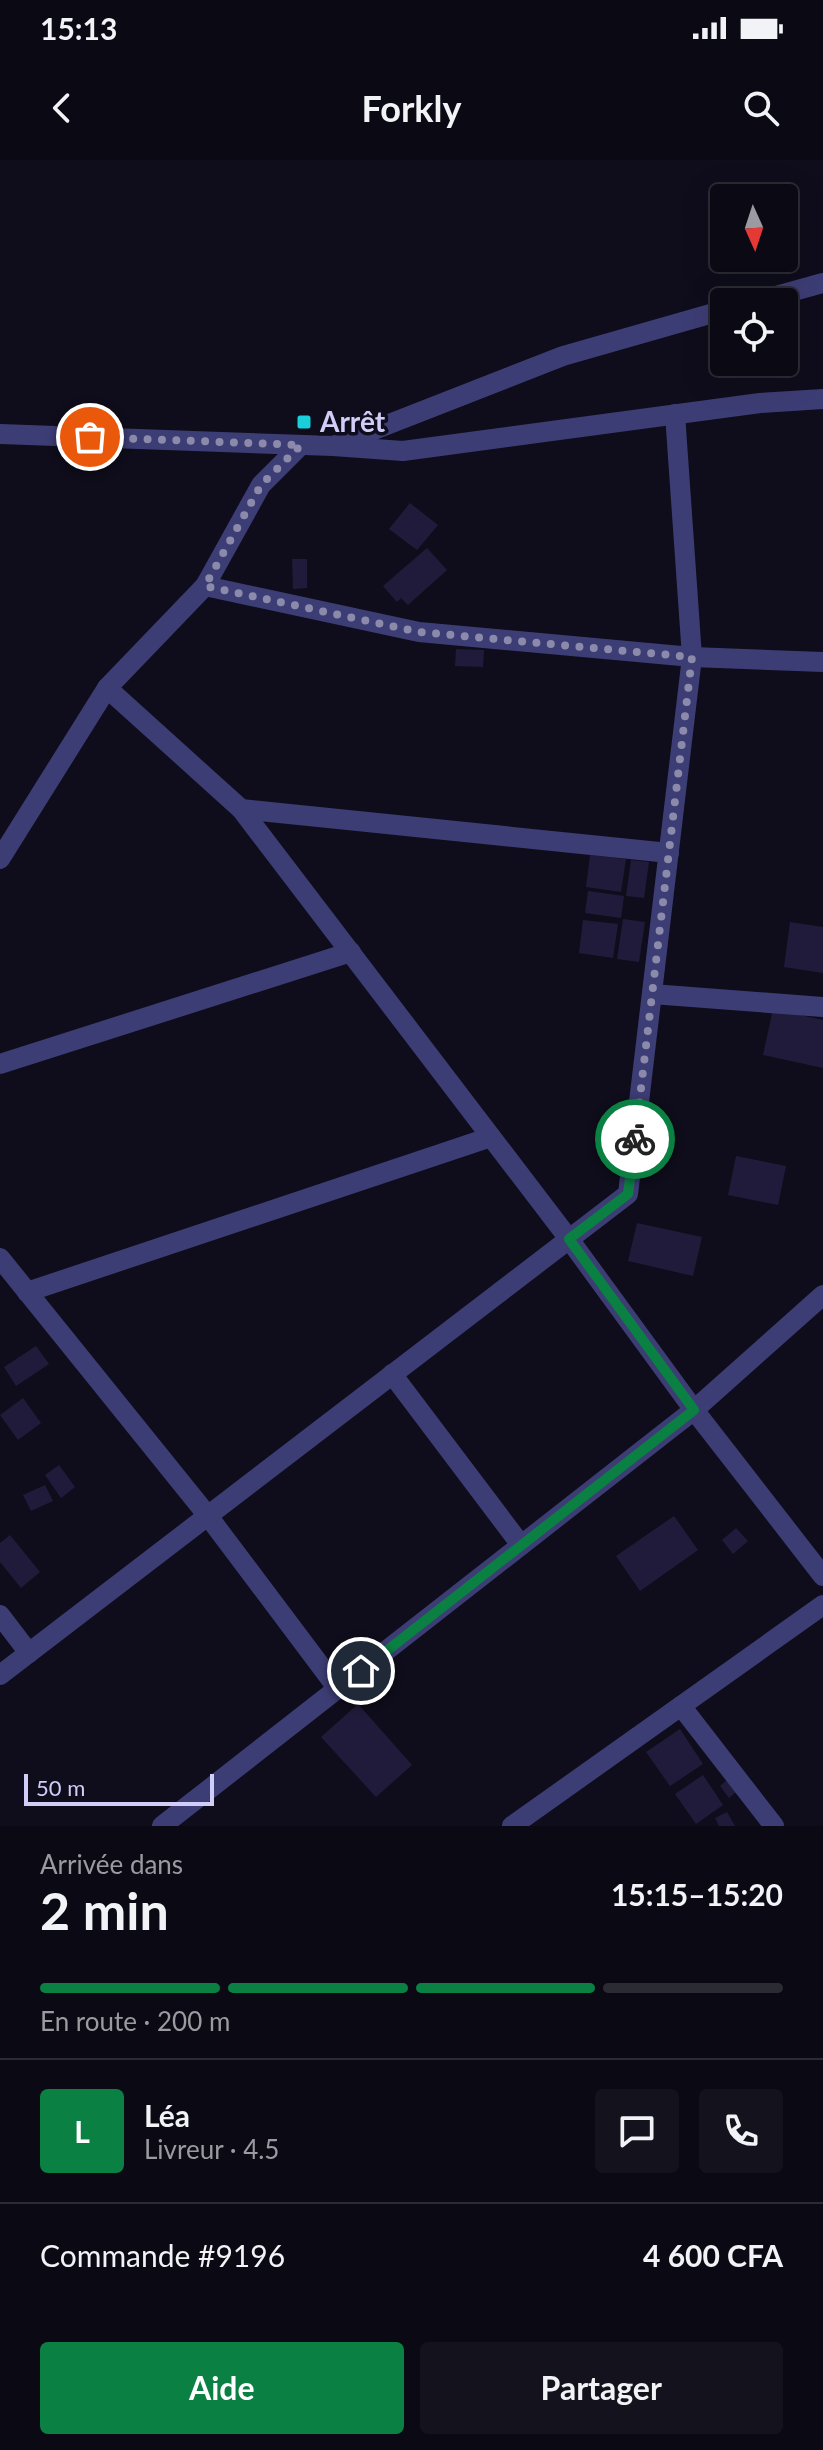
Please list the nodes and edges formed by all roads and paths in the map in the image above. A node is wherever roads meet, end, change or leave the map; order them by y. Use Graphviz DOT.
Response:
graph roads {
  1 [pos="823,283"];
  2 [pos="798,290"];
  3 [pos="710,314"];
  4 [pos="823,399"];
  5 [pos="675,414"];
  6 [pos="0,434"];
  7 [pos="301,445"];
  8 [pos="333,446"];
  9 [pos="205,586"];
  10 [pos="692,657"];
  11 [pos="823,662"];
  12 [pos="107,688"];
  13 [pos="241,809"];
  14 [pos="669,853"];
  15 [pos="0,859"];
  16 [pos="351,952"];
  17 [pos="652,994"];
  18 [pos="823,1007"];
  19 [pos="0,1064"];
  20 [pos="491,1137"];
  21 [pos="569,1239"];
  22 [pos="0,1258"];
  23 [pos="27,1292"];
  24 [pos="823,1295"];
  25 [pos="392,1374"];
  26 [pos="694,1410"];
  27 [pos="208,1516"];
  28 [pos="521,1545"];
  29 [pos="823,1576"];
  30 [pos="823,1605"];
  31 [pos="0,1615"];
  32 [pos="29,1653"];
  33 [pos="0,1675"];
  34 [pos="338,1689"];
  35 [pos="681,1706"];
  36 [pos="162,1826"];
  37 [pos="512,1826"];
  38 [pos="774,1826"];
  1 -- 2 [label="street"];
  3 -- 8 [label="street"];
  4 -- 5 [label="street"];
  5 -- 8 [label="street"];
  5 -- 10 [label="street"];
  6 -- 7 [label="street"];
  7 -- 8 [label="street"];
  7 -- 9 [label="street"];
  9 -- 10 [label="street"];
  9 -- 12 [label="street"];
  10 -- 11 [label="street"];
  10 -- 14 [label="street"];
  12 -- 13 [label="street"];
  12 -- 15 [label="street"];
  13 -- 14 [label="street"];
  13 -- 16 [label="street"];
  14 -- 17 [label="street"];
  16 -- 19 [label="street"];
  16 -- 20 [label="street"];
  17 -- 18 [label="street"];
  17 -- 21 [label="street"];
  20 -- 21 [label="street"];
  20 -- 23 [label="street"];
  21 -- 25 [label="street"];
  21 -- 26 [label="street"];
  22 -- 23 [label="street"];
  23 -- 27 [label="street"];
  24 -- 26 [label="street"];
  25 -- 27 [label="street"];
  25 -- 28 [label="street"];
  26 -- 28 [label="street"];
  26 -- 29 [label="street"];
  27 -- 32 [label="street"];
  27 -- 34 [label="street"];
  28 -- 34 [label="street"];
  30 -- 35 [label="street"];
  31 -- 32 [label="street"];
  32 -- 33 [label="street"];
  34 -- 36 [label="street"];
  35 -- 37 [label="street"];
  35 -- 38 [label="street"];
}
